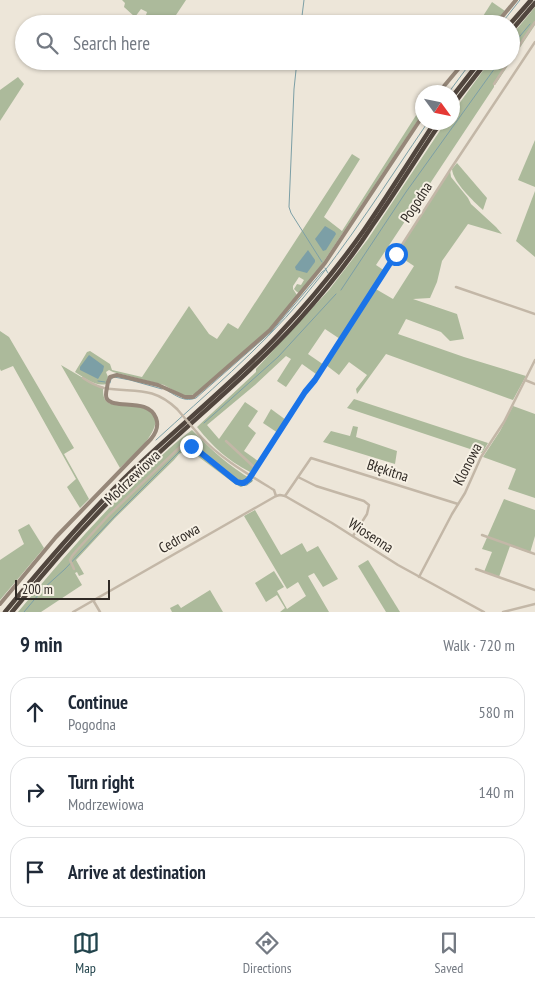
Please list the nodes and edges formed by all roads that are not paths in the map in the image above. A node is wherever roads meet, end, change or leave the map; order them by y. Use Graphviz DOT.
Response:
graph roads {
  1 [pos="516,0"];
  2 [pos="531,0"];
  3 [pos="535,3"];
  4 [pos="504,15"];
  5 [pos="518,15"];
  6 [pos="520,20"];
  7 [pos="535,22"];
  8 [pos="535,42"];
  9 [pos="520,44"];
  10 [pos="520,65"];
  11 [pos="457,70"];
  12 [pos="473,70"];
  13 [pos="479,70"];
  14 [pos="503,70"];
  15 [pos="516,70"];
  16 [pos="494,84"];
  17 [pos="445,85"];
  18 [pos="460,87"];
  19 [pos="460,95"];
  20 [pos="415,128"];
  21 [pos="430,130"];
  22 [pos="436,130"];
  23 [pos="456,287"];
  24 [pos="535,314"];
  25 [pos="535,361"];
  26 [pos="82,378"];
  27 [pos="525,380"];
  28 [pos="535,384"];
  29 [pos="107,388"];
  30 [pos="226,440"];
  31 [pos="255,468"];
  32 [pos="251,476"];
  33 [pos="298,477"];
  34 [pos="276,496"];
  35 [pos="285,496"];
  36 [pos="458,504"];
  37 [pos="482,535"];
  38 [pos="353,536"];
  39 [pos="535,554"];
  40 [pos="74,569"];
  41 [pos="476,569"];
  42 [pos="419,577"];
  43 [pos="535,590"];
  44 [pos="93,600"];
  45 [pos="0,604"];
  46 [pos="535,604"];
  47 [pos="5,612"];
  48 [pos="12,612"];
  49 [pos="73,612"];
  50 [pos="100,612"];
  51 [pos="484,612"];
  52 [pos="503,612"];
  1 -- 4 [label="street"];
  2 -- 5 [label="highway"];
  3 -- 6 [label="highway"];
  7 -- 9 [label="street"];
  8 -- 10 [label="street, Pogodna"];
  11 -- 17 [label="street"];
  12 -- 18 [label="highway"];
  13 -- 19 [label="highway"];
  14 -- 16 [label="street"];
  15 -- 31 [label="street, Pogodna"];
  20 -- 29 [label="street"];
  21 -- 47 [label="highway"];
  22 -- 48 [label="highway"];
  23 -- 24 [label="street"];
  25 -- 27 [label="street, Klonowa"];
  26 -- 29 [label="street"];
  27 -- 28 [label="street"];
  27 -- 36 [label="street, Klonowa"];
  29 -- 32 [label="street, bridge"];
  29 -- 45 [label="street"];
  30 -- 31 [label="street"];
  31 -- 32 [label="street, Pogodna"];
  32 -- 34 [label="street"];
  32 -- 40 [label="street, Modrzewiowa"];
  33 -- 35 [label="street"];
  33 -- 36 [label="street, Błękitna"];
  33 -- 38 [label="street"];
  34 -- 35 [label="street"];
  34 -- 44 [label="street, Cedrowa"];
  35 -- 38 [label="street, Wiosenna"];
  36 -- 42 [label="street, Klonowa"];
  37 -- 39 [label="street"];
  38 -- 42 [label="street, Wiosenna"];
  41 -- 43 [label="street"];
  42 -- 51 [label="street, Wiosenna"];
  44 -- 49 [label="street, Cedrowa"];
  44 -- 50 [label="street"];
  46 -- 52 [label="street"];
}
